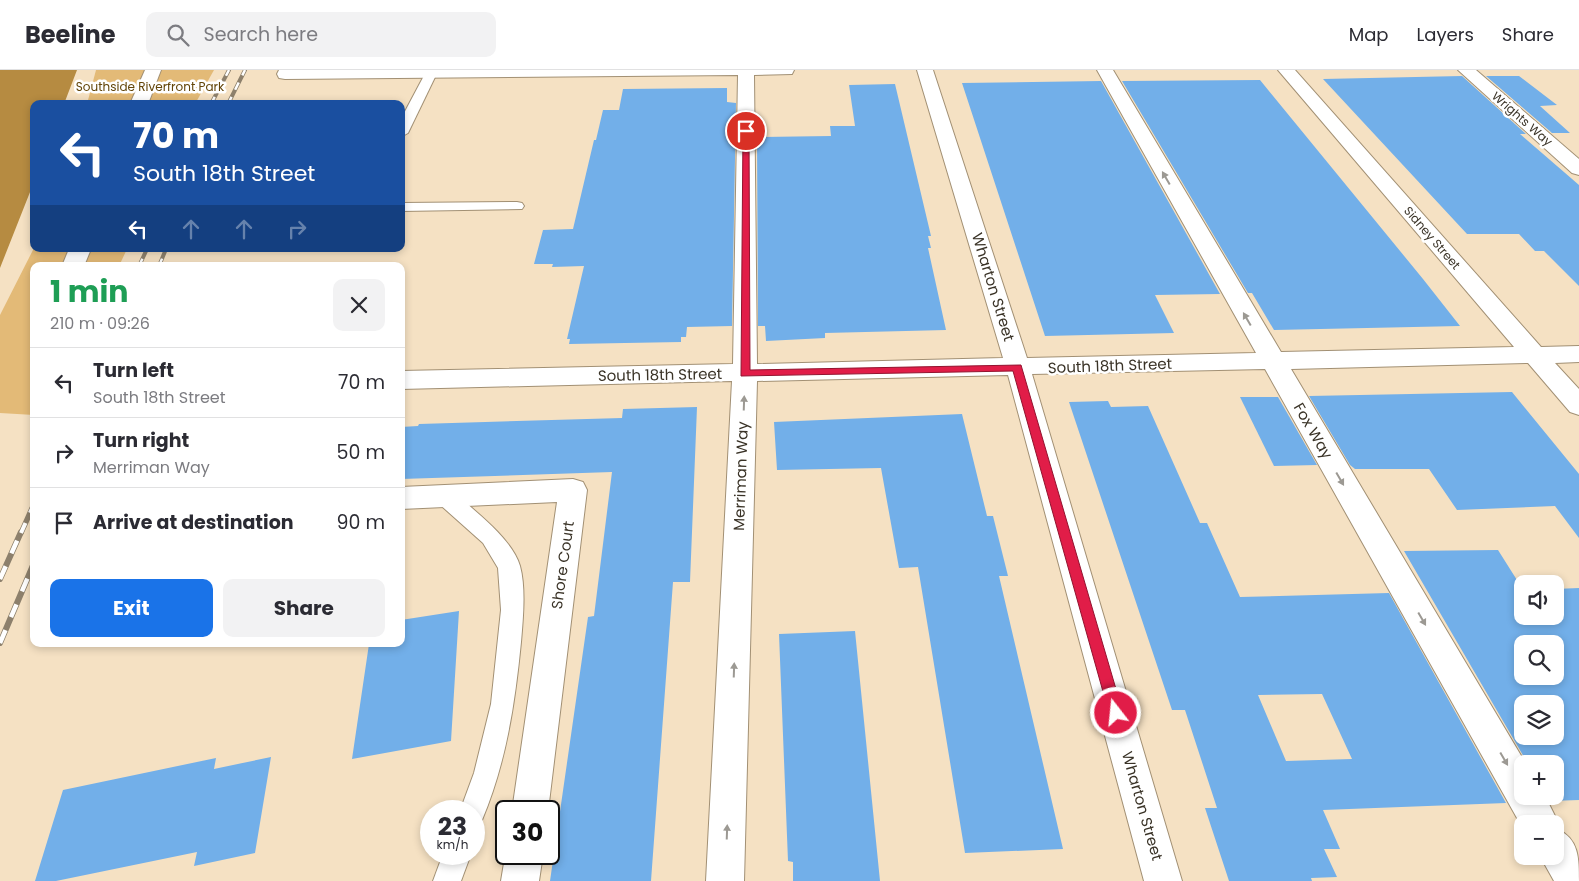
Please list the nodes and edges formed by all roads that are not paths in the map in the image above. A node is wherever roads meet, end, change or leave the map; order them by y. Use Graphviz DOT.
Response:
graph roads {
  1 [pos="153,70"];
  2 [pos="786,70"];
  3 [pos="925,70"];
  4 [pos="1104,70"];
  5 [pos="1286,70"];
  6 [pos="1466,70"];
  7 [pos="746,71"];
  8 [pos="286,72"];
  9 [pos="431,73"];
  10 [pos="141,100"];
  11 [pos="405,125"];
  12 [pos="1579,169"];
  13 [pos="517,206"];
  14 [pos="405,207"];
  15 [pos="1579,354"];
  16 [pos="1534,355"];
  17 [pos="1272,361"];
  18 [pos="1018,368"];
  19 [pos="745,374"];
  20 [pos="405,380"];
  21 [pos="1579,406"];
  22 [pos="444,496"];
  23 [pos="405,498"];
  24 [pos="1514,777"];
  25 [pos="477,800"];
  26 [pos="531,800"];
  27 [pos="1564,862"];
  28 [pos="453,865"];
  29 [pos="522,865"];
  30 [pos="448,881"];
  31 [pos="520,881"];
  32 [pos="725,881"];
  33 [pos="1163,881"];
  34 [pos="1575,881"];
  1 -- 10 [label="street"];
  2 -- 7 [label="street"];
  3 -- 18 [label="street, Wharton Street"];
  17 -- 4 [label="street, Fox Way, one-way"];
  5 -- 16 [label="street, Sidney Street"];
  6 -- 12 [label="street, Wrights Way"];
  7 -- 9 [label="street"];
  7 -- 19 [label="street, Merriman Way"];
  8 -- 9 [label="street"];
  9 -- 11 [label="lane"];
  13 -- 14 [label="lane"];
  15 -- 16 [label="street, South 18th Street"];
  16 -- 17 [label="street, South 18th Street"];
  16 -- 21 [label="street, Sidney Street"];
  17 -- 18 [label="street, South 18th Street"];
  17 -- 24 [label="street, Fox Way, one-way"];
  18 -- 19 [label="street, South 18th Street"];
  18 -- 33 [label="street, Wharton Street"];
  19 -- 20 [label="street, South 18th Street"];
  32 -- 19 [label="street, Merriman Way, one-way"];
  22 -- 23 [label="street, Shore Court"];
  22 -- 25 [label="lane"];
  22 -- 26 [label="street, Shore Court"];
  27 -- 34 [label="street"];
  28 -- 30 [label="lane"];
  29 -- 31 [label="street"];
}
